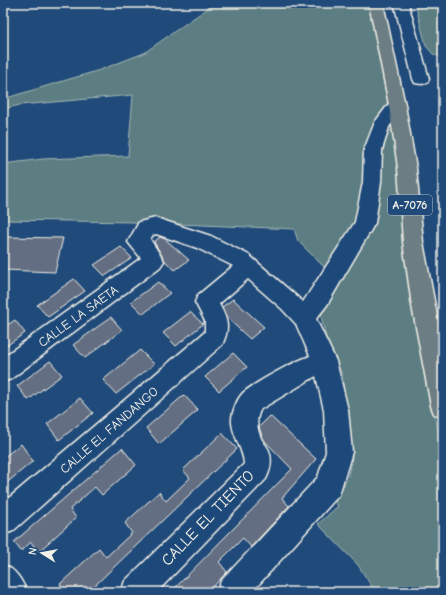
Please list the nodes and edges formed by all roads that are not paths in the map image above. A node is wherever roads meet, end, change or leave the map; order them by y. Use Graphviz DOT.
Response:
graph roads {
  1 [pos="376,3"];
  2 [pos="401,3"];
  3 [pos="421,79"];
  4 [pos="397,105"];
  5 [pos="248,266"];
  6 [pos="304,318"];
  7 [pos="324,361"];
  8 [pos="3,371"];
  9 [pos="443,406"];
  10 [pos="3,521"];
  11 [pos="3,579"];
  12 [pos="12,592"];
  13 [pos="136,592"];
  14 [pos="232,592"];
  1 -- 4 [label="main road, A-7076"];
  2 -- 3 [label="street"];
  4 -- 6 [label="street"];
  4 -- 9 [label="main road, A-7076"];
  5 -- 6 [label="street"];
  5 -- 8 [label="street, CALLE LA SAETA"];
  5 -- 10 [label="street, CALLE EL FANDANGO"];
  6 -- 7 [label="street"];
  7 -- 13 [label="street, CALLE EL TIENTO"];
  7 -- 14 [label="street"];
  11 -- 12 [label="street"];
}
